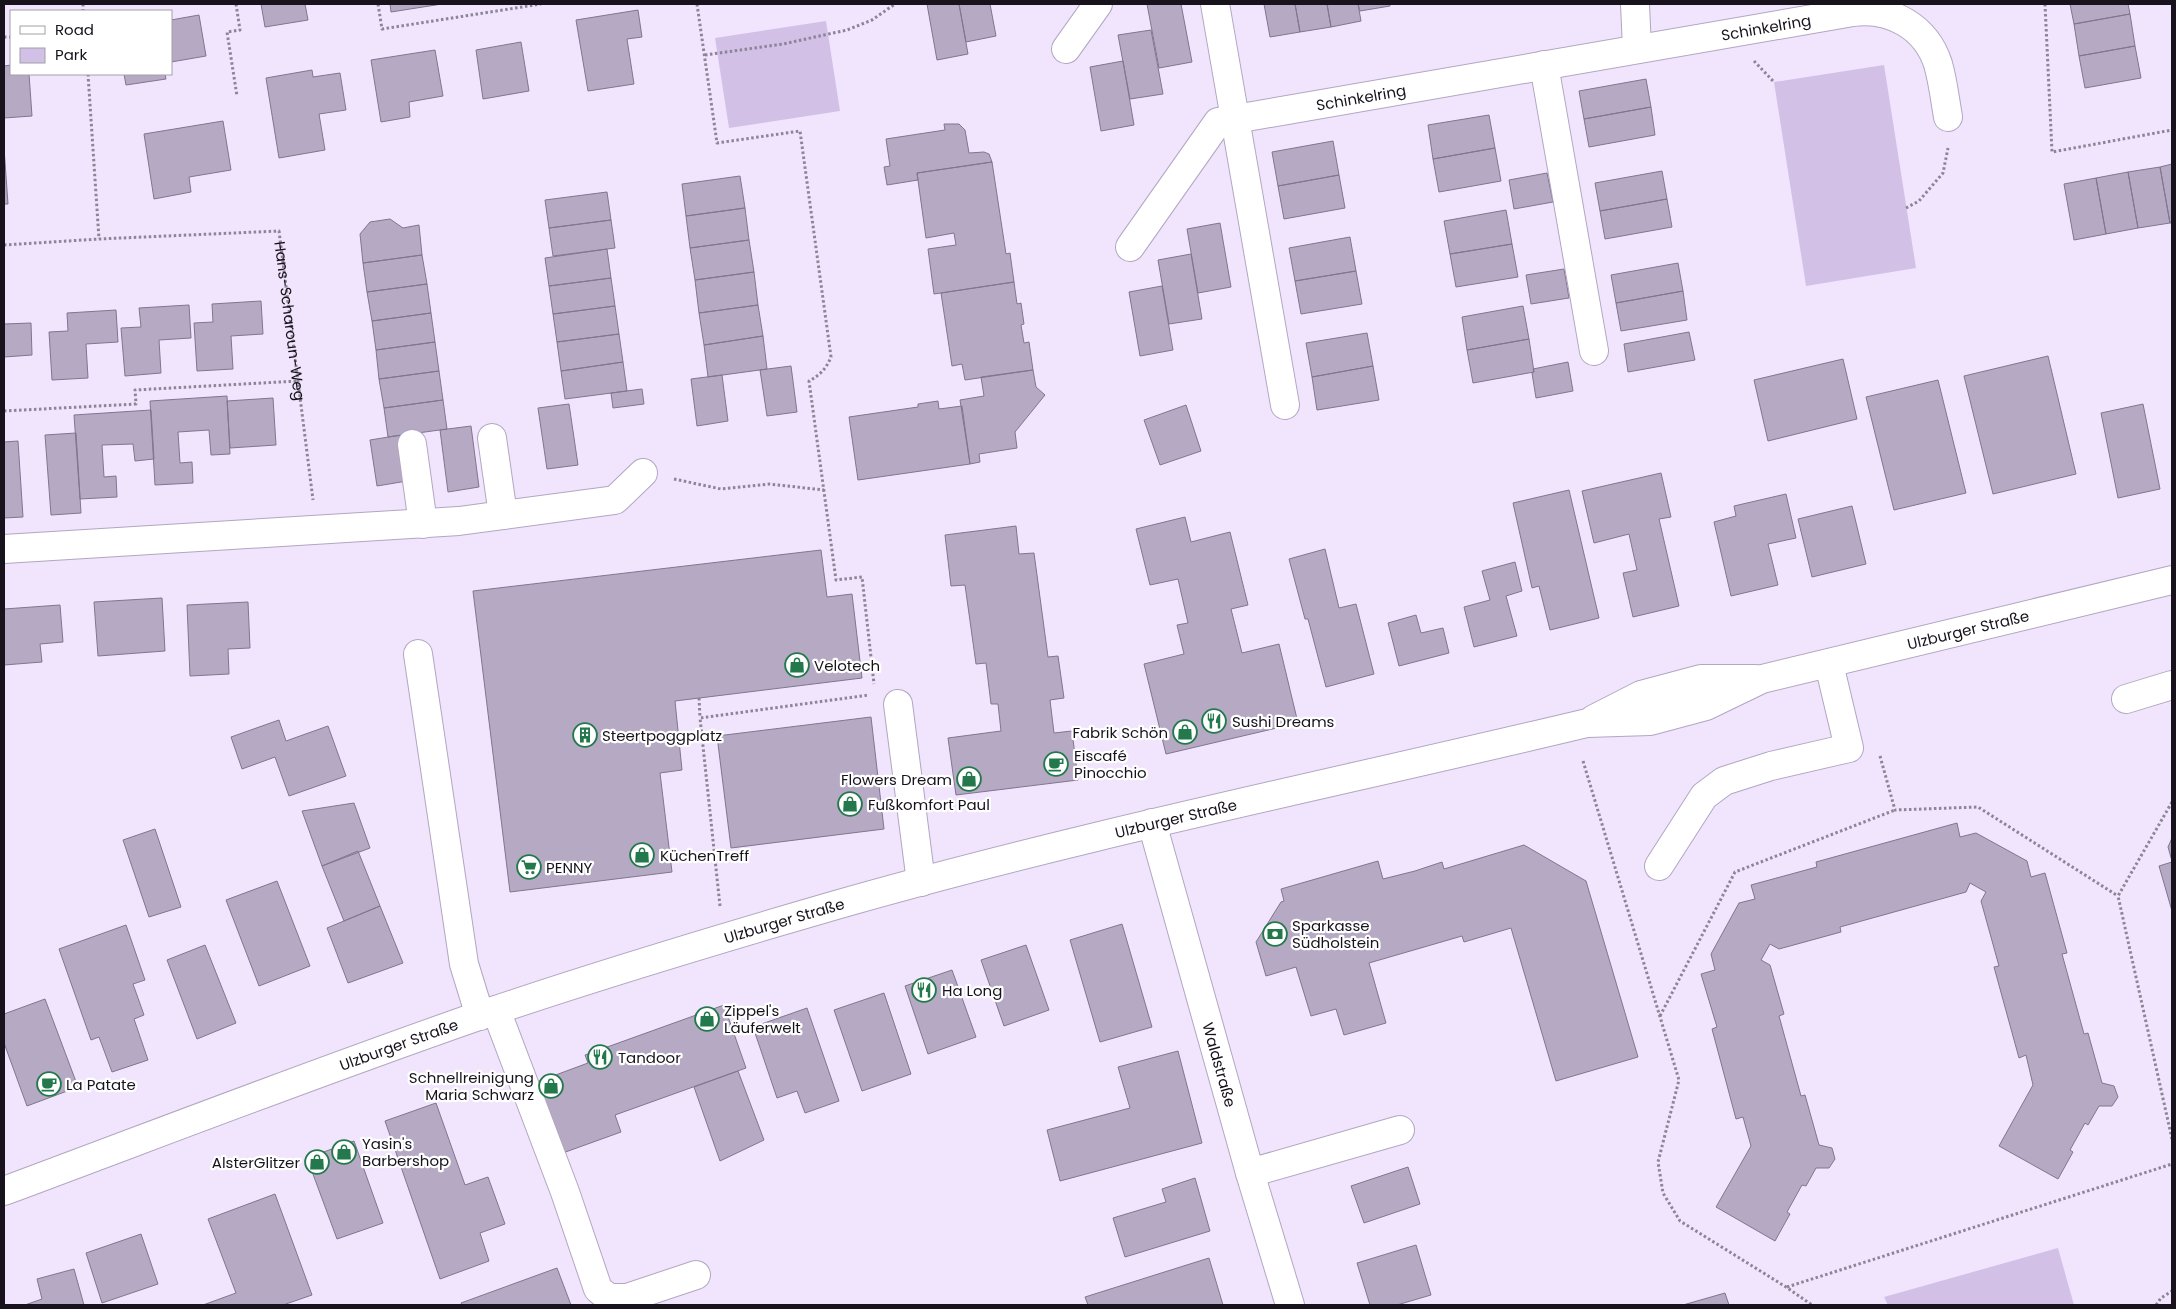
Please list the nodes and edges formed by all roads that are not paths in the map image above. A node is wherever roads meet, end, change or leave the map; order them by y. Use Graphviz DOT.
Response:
graph roads {
  1 [pos="1098,4"];
  2 [pos="1215,4"];
  3 [pos="1634,4"];
  4 [pos="1066,49"];
  5 [pos="1637,49"];
  6 [pos="1544,65"];
  7 [pos="1948,117"];
  8 [pos="1235,119"];
  9 [pos="1130,246"];
  10 [pos="1594,351"];
  11 [pos="1285,405"];
  12 [pos="492,438"];
  13 [pos="412,444"];
  14 [pos="643,473"];
  15 [pos="503,515"];
  16 [pos="423,524"];
  17 [pos="4,549"];
  18 [pos="2172,580"];
  19 [pos="418,654"];
  20 [pos="1829,664"];
  21 [pos="2172,685"];
  22 [pos="887,699"];
  23 [pos="2126,700"];
  24 [pos="1152,823"];
  25 [pos="1659,866"];
  26 [pos="921,882"];
  27 [pos="488,1013"];
  28 [pos="1400,1130"];
  29 [pos="1250,1173"];
  30 [pos="4,1191"];
  31 [pos="696,1275"];
  32 [pos="1290,1305"];
  1 -- 4 [label="street"];
  2 -- 8 [label="street"];
  3 -- 5 [label="street"];
  5 -- 6 [label="street, Schinkelring"];
  5 -- 7 [label="street, Schinkelring"];
  6 -- 8 [label="street, Schinkelring"];
  6 -- 10 [label="street"];
  8 -- 9 [label="street, Schinkelring"];
  8 -- 11 [label="street"];
  12 -- 15 [label="street"];
  13 -- 16 [label="street"];
  14 -- 15 [label="street"];
  15 -- 16 [label="street"];
  16 -- 17 [label="street"];
  18 -- 20 [label="street, Ulzburger Straße"];
  19 -- 27 [label="street"];
  20 -- 24 [label="street, Ulzburger Straße"];
  20 -- 25 [label="street"];
  21 -- 23 [label="street"];
  22 -- 26 [label="street"];
  24 -- 26 [label="street, Ulzburger Straße"];
  24 -- 29 [label="street, Waldstraße"];
  26 -- 27 [label="street, Ulzburger Straße"];
  27 -- 30 [label="street, Ulzburger Straße"];
  27 -- 31 [label="street"];
  28 -- 29 [label="street"];
  29 -- 32 [label="street, Waldstraße"];
}
